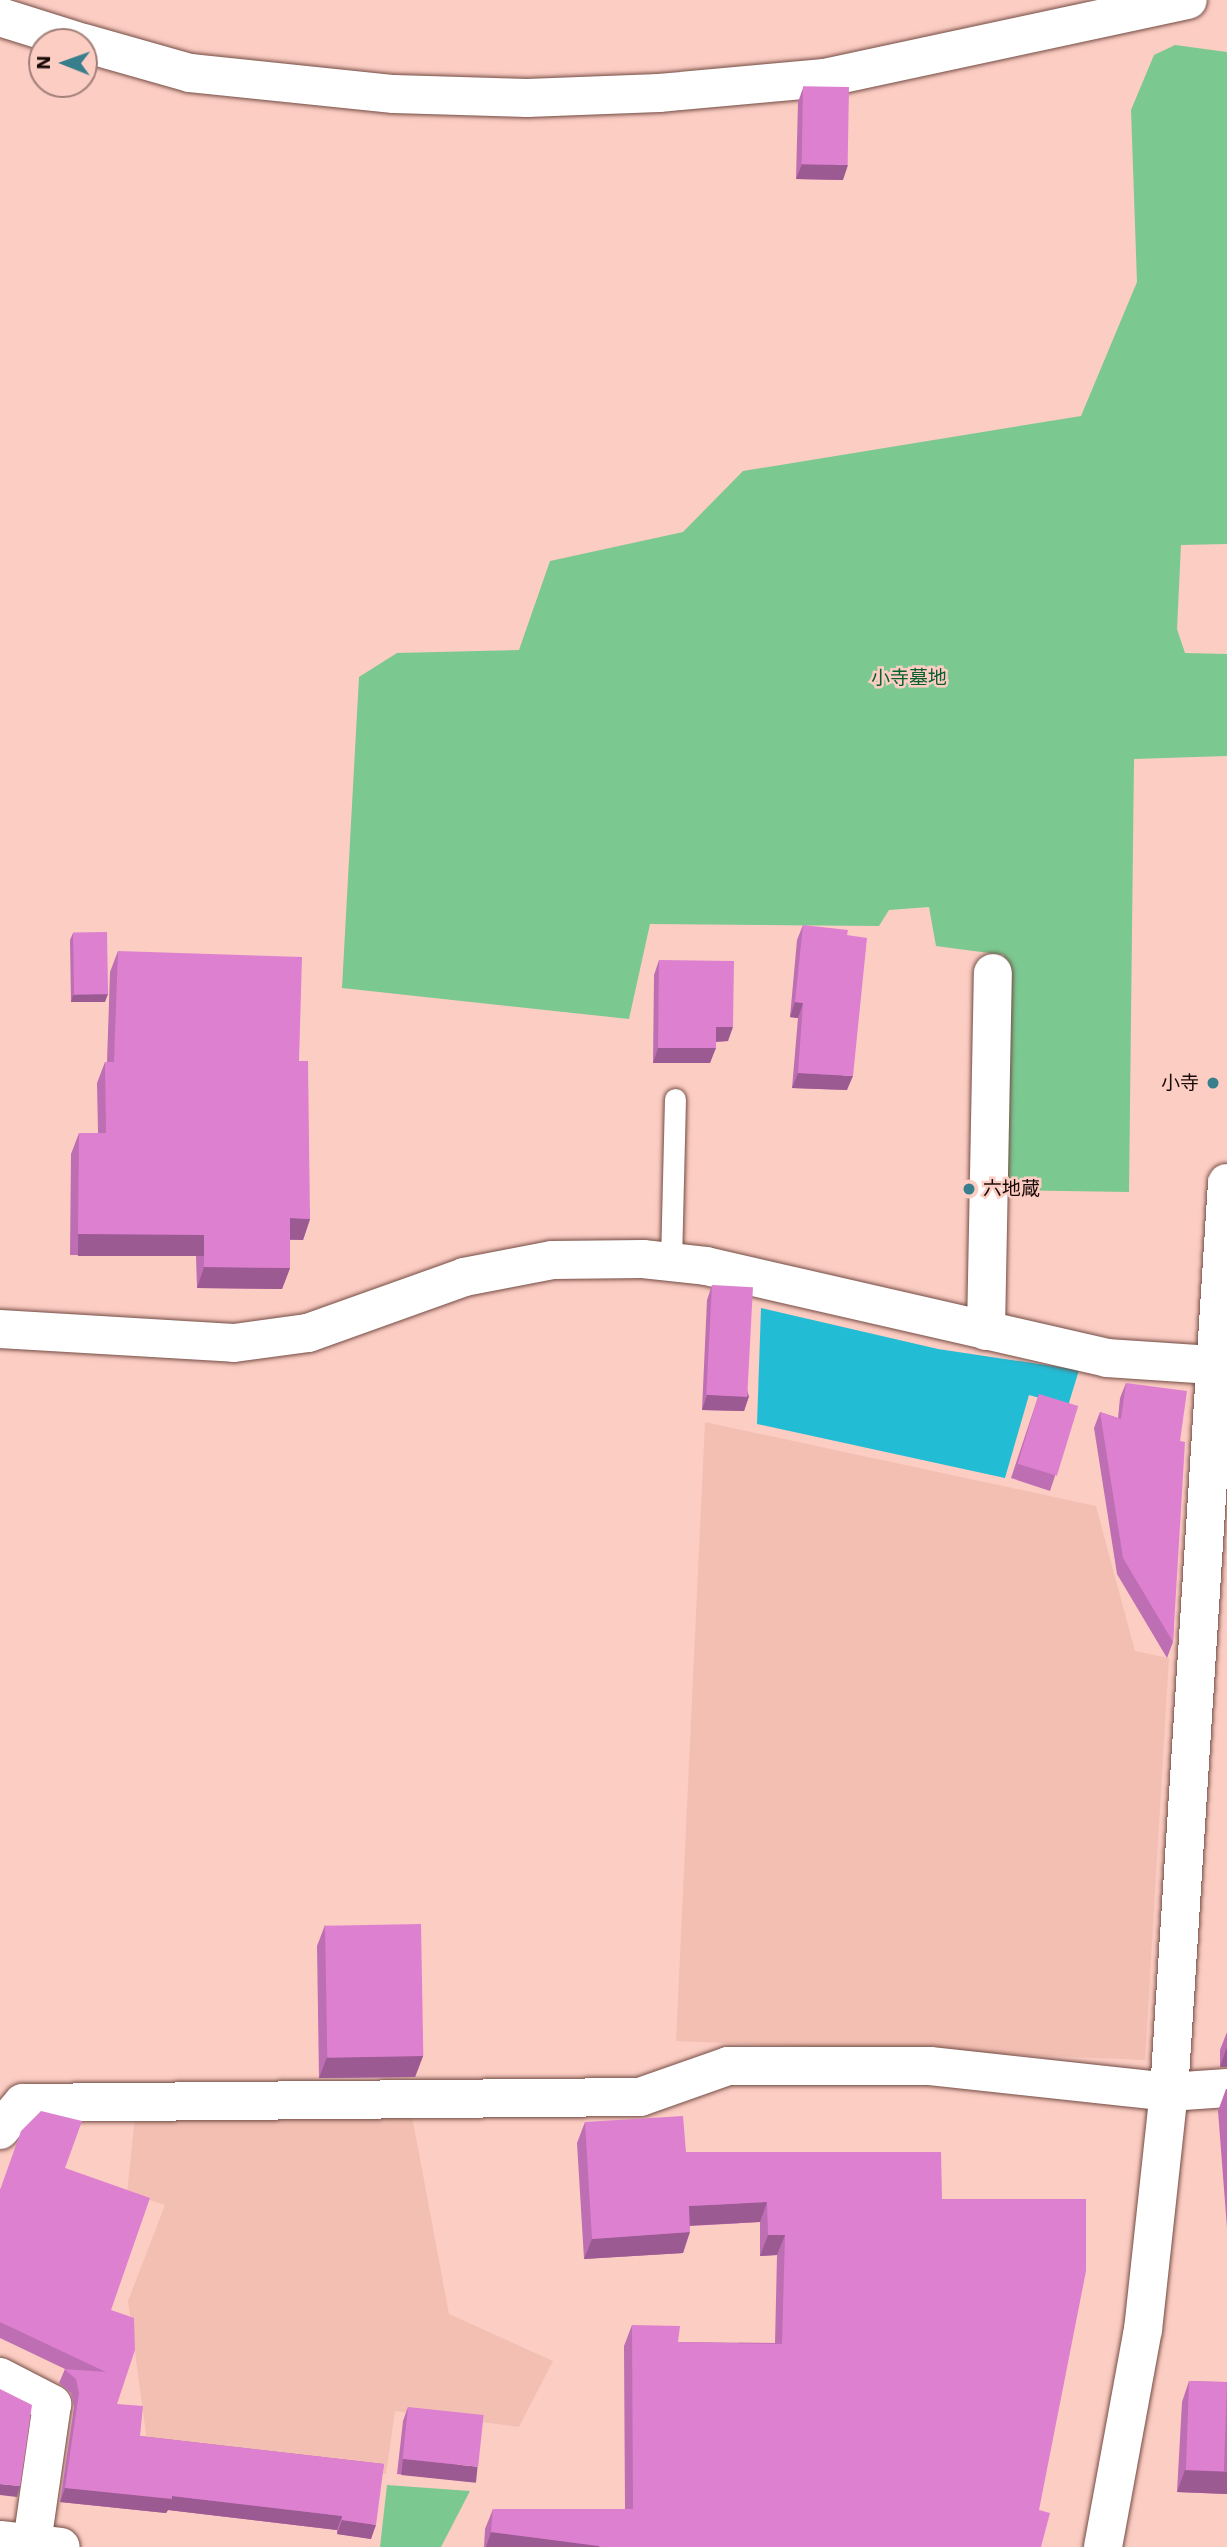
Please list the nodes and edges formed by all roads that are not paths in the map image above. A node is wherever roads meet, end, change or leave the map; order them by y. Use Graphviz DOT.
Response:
graph roads {
  1 [pos="1188,0"];
  2 [pos="0,17"];
  3 [pos="35,28"];
  4 [pos="98,48"];
  5 [pos="993,973"];
  6 [pos="675,1099"];
  7 [pos="1227,1183"];
  8 [pos="671,1262"];
  9 [pos="0,1329"];
  10 [pos="986,1331"];
  11 [pos="1221,1366"];
  12 [pos="1227,2088"];
  13 [pos="1169,2092"];
  14 [pos="0,2130"];
  15 [pos="0,2376"];
  16 [pos="31,2543"];
  17 [pos="1103,2547"];
  1 -- 4 [label="street"];
  2 -- 3 [label="street"];
  5 -- 10 [label="street"];
  6 -- 8 [label="lane"];
  7 -- 11 [label="street"];
  8 -- 9 [label="street"];
  8 -- 10 [label="street"];
  10 -- 11 [label="street"];
  11 -- 13 [label="street"];
  12 -- 13 [label="street"];
  13 -- 14 [label="street"];
  13 -- 17 [label="street"];
  15 -- 16 [label="street"];
}
